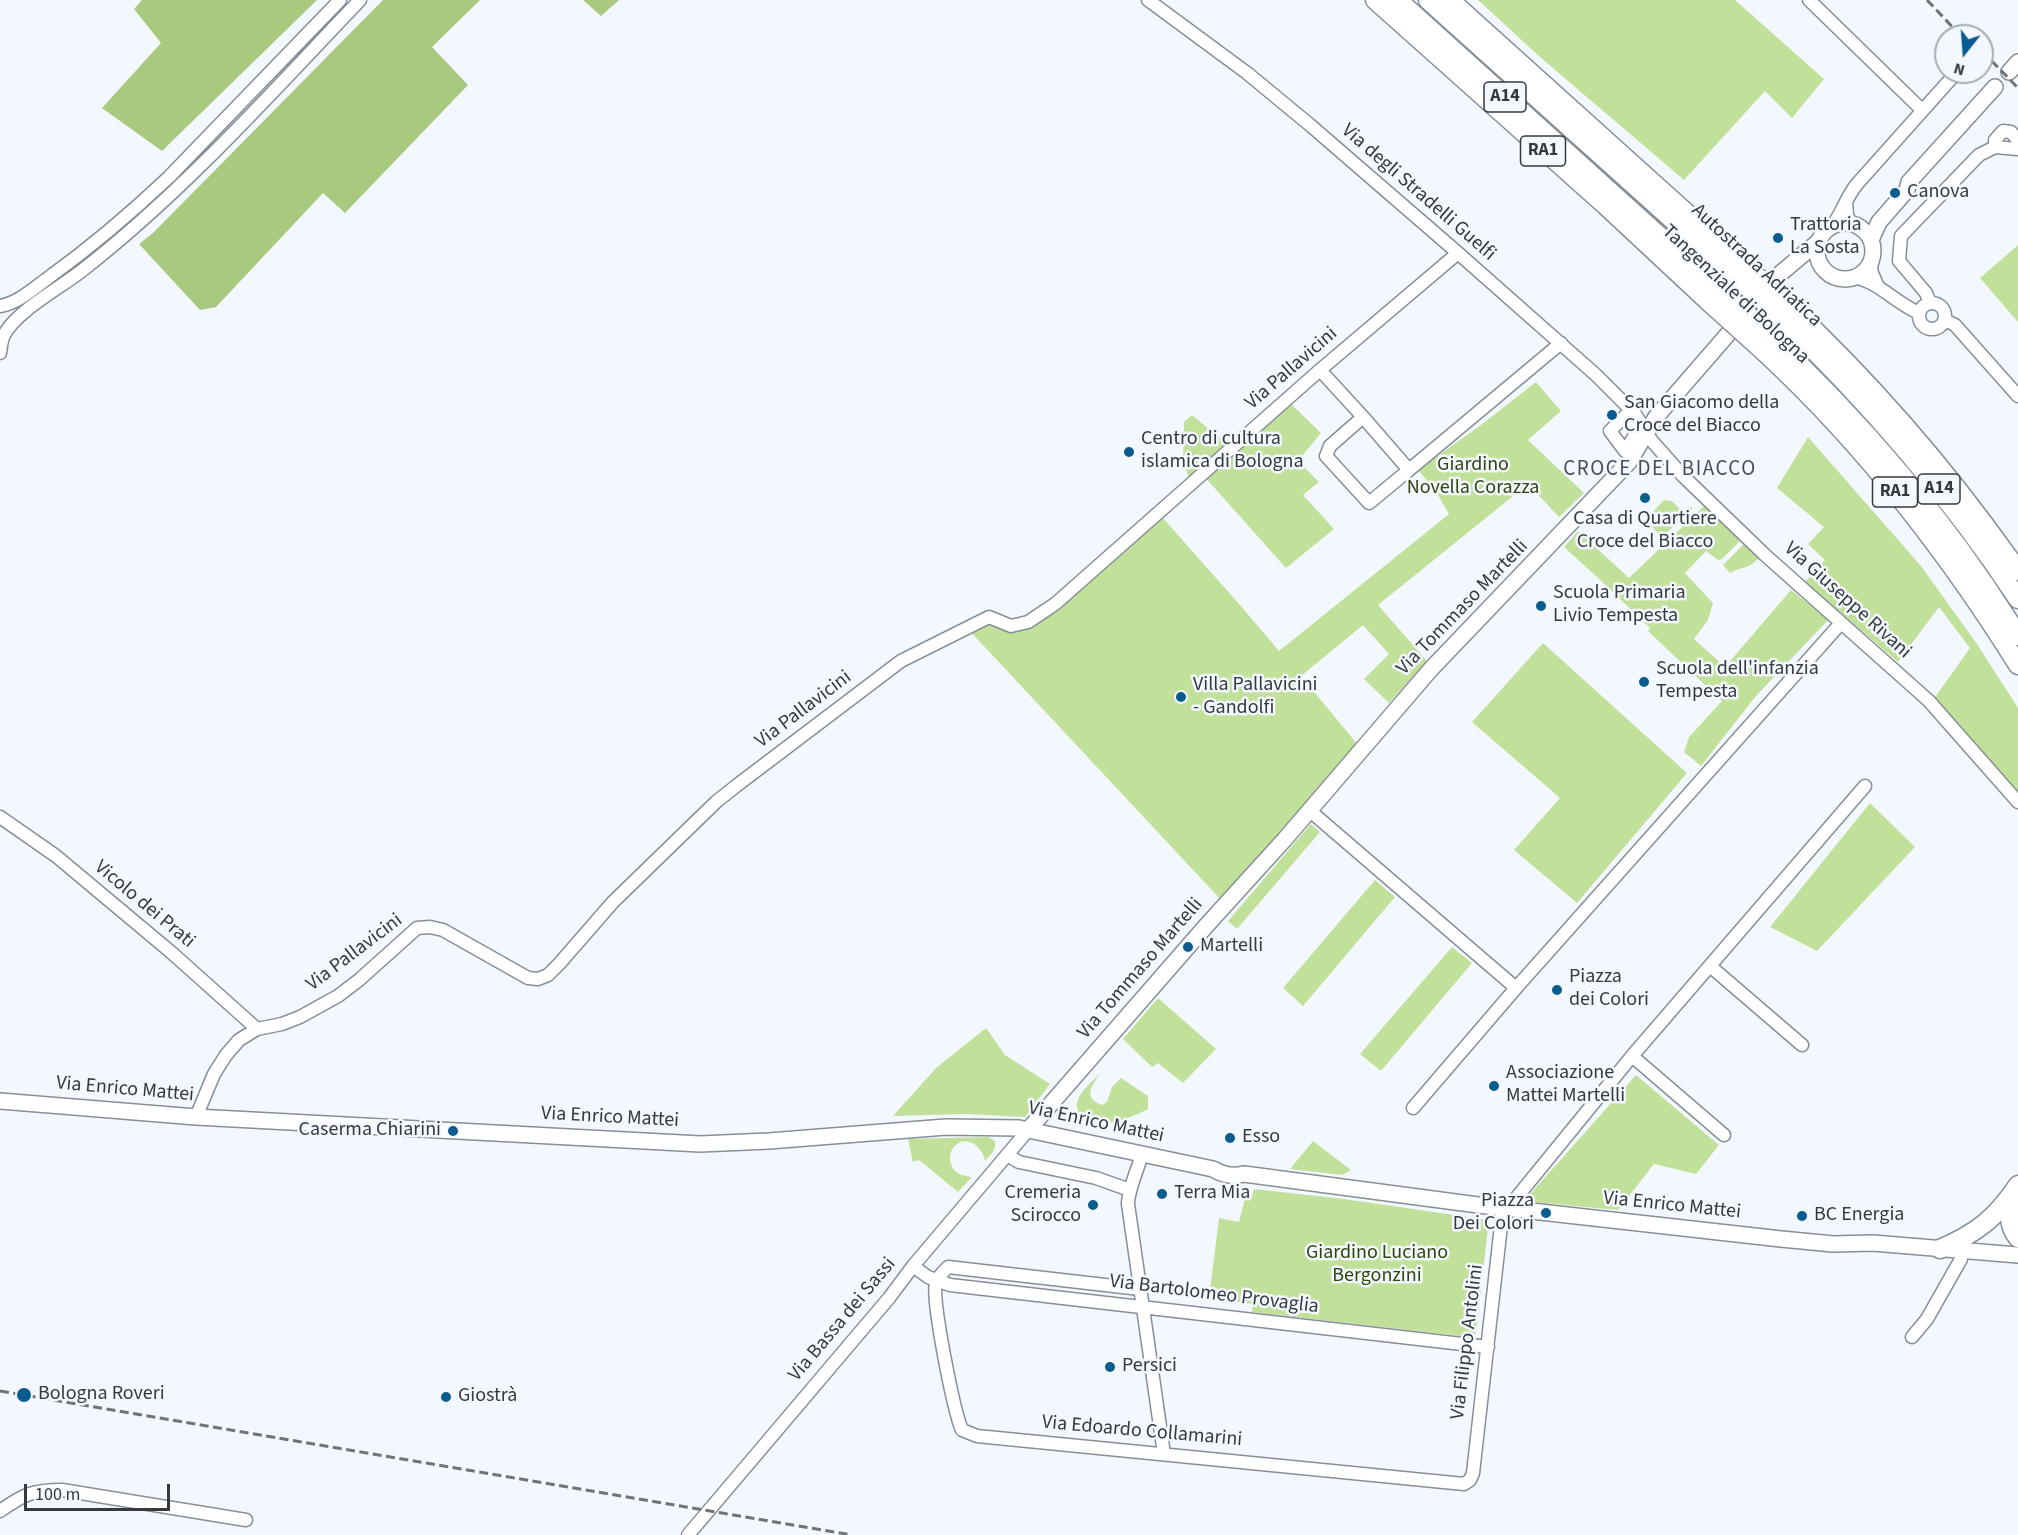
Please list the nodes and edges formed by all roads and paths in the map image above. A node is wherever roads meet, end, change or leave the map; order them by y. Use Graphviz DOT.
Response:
graph roads {
  1 [pos="340,0"];
  2 [pos="360,0"];
  3 [pos="1148,0"];
  4 [pos="1376,0"];
  5 [pos="1398,0"];
  6 [pos="1428,0"];
  7 [pos="1450,0"];
  8 [pos="1809,0"];
  9 [pos="1946,84"];
  10 [pos="1995,87"];
  11 [pos="1922,110"];
  12 [pos="2018,140"];
  13 [pos="1995,147"];
  14 [pos="2018,149"];
  15 [pos="1909,183"];
  16 [pos="1849,194"];
  17 [pos="1852,224"];
  18 [pos="1832,226"];
  19 [pos="1871,240"];
  20 [pos="1820,241"];
  21 [pos="1458,253"];
  22 [pos="1870,261"];
  23 [pos="1790,266"];
  24 [pos="1738,268"];
  25 [pos="1825,271"];
  26 [pos="1852,277"];
  27 [pos="1879,288"];
  28 [pos="1714,295"];
  29 [pos="1930,303"];
  30 [pos="0,306"];
  31 [pos="1779,307"];
  32 [pos="1919,313"];
  33 [pos="1945,320"];
  34 [pos="1755,333"];
  35 [pos="1561,343"];
  36 [pos="0,353"];
  37 [pos="1320,370"];
  38 [pos="2018,396"];
  39 [pos="1363,417"];
  40 [pos="1646,433"];
  41 [pos="1409,470"];
  42 [pos="2018,571"];
  43 [pos="2018,599"];
  44 [pos="1841,623"];
  45 [pos="2018,636"];
  46 [pos="2018,665"];
  47 [pos="1865,786"];
  48 [pos="2018,802"];
  49 [pos="1309,810"];
  50 [pos="0,817"];
  51 [pos="1710,966"];
  52 [pos="1516,988"];
  53 [pos="257,1029"];
  54 [pos="1802,1045"];
  55 [pos="1632,1056"];
  56 [pos="0,1101"];
  57 [pos="1413,1108"];
  58 [pos="196,1117"];
  59 [pos="1029,1129"];
  60 [pos="1724,1135"];
  61 [pos="1142,1154"];
  62 [pos="1006,1155"];
  63 [pos="2016,1188"];
  64 [pos="1130,1190"];
  65 [pos="1505,1208"];
  66 [pos="2018,1238"];
  67 [pos="1833,1244"];
  68 [pos="1940,1249"];
  69 [pos="2018,1255"];
  70 [pos="1961,1259"];
  71 [pos="2018,1264"];
  72 [pos="914,1266"];
  73 [pos="936,1281"];
  74 [pos="1140,1289"];
  75 [pos="1143,1307"];
  76 [pos="1912,1337"];
  77 [pos="1488,1347"];
  78 [pos="1164,1454"];
  79 [pos="1470,1480"];
  80 [pos="0,1511"];
  81 [pos="246,1520"];
  82 [pos="688,1535"];
  1 -- 30 [label="street"];
  2 -- 36 [label="street"];
  3 -- 21 [label="street, Via degli Stradelli Guelfi"];
  4 -- 28 [label="highway, Tangenziale di Bologna / RA1"];
  5 -- 28 [label="highway, A14"];
  6 -- 24 [label="highway, Autostrada Adriatica / A14"];
  7 -- 24 [label="highway, Tangenziale di Bologna / RA1"];
  8 -- 11 [label="street"];
  9 -- 11 [label="street"];
  10 -- 15 [label="main road"];
  11 -- 16 [label="street"];
  12 -- 13 [label="street"];
  13 -- 14 [label="street"];
  13 -- 29 [label="street"];
  15 -- 17 [label="main road"];
  15 -- 19 [label="main road"];
  16 -- 17 [label="street"];
  16 -- 18 [label="street"];
  17 -- 18 [label="main road"];
  17 -- 19 [label="main road"];
  18 -- 20 [label="main road"];
  19 -- 22 [label="main road"];
  20 -- 23 [label="main road, Via Tommaso Martelli"];
  20 -- 25 [label="main road"];
  21 -- 35 [label="street, Via degli Stradelli Guelfi"];
  21 -- 37 [label="street, Via Pallavicini"];
  22 -- 26 [label="main road"];
  22 -- 27 [label="street"];
  23 -- 25 [label="main road"];
  23 -- 40 [label="main road, Via Tommaso Martelli"];
  24 -- 31 [label="highway, Autostrada Adriatica / A14, bridge"];
  25 -- 26 [label="main road"];
  26 -- 27 [label="street"];
  27 -- 32 [label="street"];
  28 -- 34 [label="highway, Tangenziale di Bologna / RA1, bridge"];
  29 -- 32 [label="street"];
  29 -- 33 [label="street"];
  31 -- 42 [label="highway, Tangenziale di Bologna / RA1"];
  31 -- 43 [label="highway, Autostrada Adriatica / A14"];
  32 -- 33 [label="street"];
  33 -- 38 [label="street"];
  34 -- 45 [label="highway, A14"];
  34 -- 46 [label="highway, Tangenziale di Bologna / RA1"];
  35 -- 40 [label="street, Via degli Stradelli Guelfi"];
  35 -- 41 [label="street"];
  37 -- 39 [label="street"];
  37 -- 53 [label="street, Via Pallavicini"];
  39 -- 41 [label="street"];
  39 -- 41 [label="street"];
  40 -- 44 [label="street, Via Giuseppe Rivani"];
  40 -- 49 [label="main road, Via Tommaso Martelli"];
  44 -- 48 [label="street, Via Giuseppe Rivani"];
  44 -- 52 [label="street"];
  47 -- 51 [label="street"];
  49 -- 52 [label="street"];
  49 -- 59 [label="main road, Via Tommaso Martelli"];
  50 -- 53 [label="street, Vicolo dei Prati"];
  51 -- 54 [label="street"];
  51 -- 55 [label="street"];
  52 -- 57 [label="street"];
  53 -- 58 [label="street, Via Pallavicini"];
  55 -- 60 [label="street"];
  55 -- 65 [label="street"];
  56 -- 58 [label="main road, Via Enrico Mattei"];
  58 -- 59 [label="main road, Via Enrico Mattei"];
  59 -- 61 [label="main road, Via Enrico Mattei"];
  59 -- 62 [label="street, Via Bassa dei Sassi"];
  61 -- 64 [label="street"];
  61 -- 65 [label="main road, Via Enrico Mattei"];
  62 -- 64 [label="street"];
  62 -- 72 [label="street, Via Bassa dei Sassi"];
  63 -- 66 [label="highway"];
  63 -- 68 [label="highway"];
  64 -- 74 [label="street"];
  65 -- 67 [label="main road, Via Enrico Mattei"];
  65 -- 77 [label="street, Via Filippo Antolini"];
  67 -- 68 [label="main road, Via Enrico Mattei"];
  67 -- 70 [label="main road, Via Enrico Mattei"];
  68 -- 69 [label="main road, Via Enrico Mattei"];
  70 -- 71 [label="main road, Via Enrico Mattei"];
  70 -- 76 [label="street"];
  72 -- 73 [label="street, Via Bartolomeo Provaglia"];
  72 -- 82 [label="street, Via Bassa dei Sassi"];
  73 -- 74 [label="street, Via Bartolomeo Provaglia"];
  73 -- 75 [label="street, Via Bartolomeo Provaglia"];
  73 -- 78 [label="street, Via Edoardo Collamarini"];
  74 -- 75 [label="street"];
  75 -- 77 [label="street, Via Bartolomeo Provaglia"];
  75 -- 78 [label="street"];
  77 -- 79 [label="street, Via Filippo Antolini"];
  78 -- 79 [label="street, Via Edoardo Collamarini"];
  80 -- 81 [label="street"];
}
